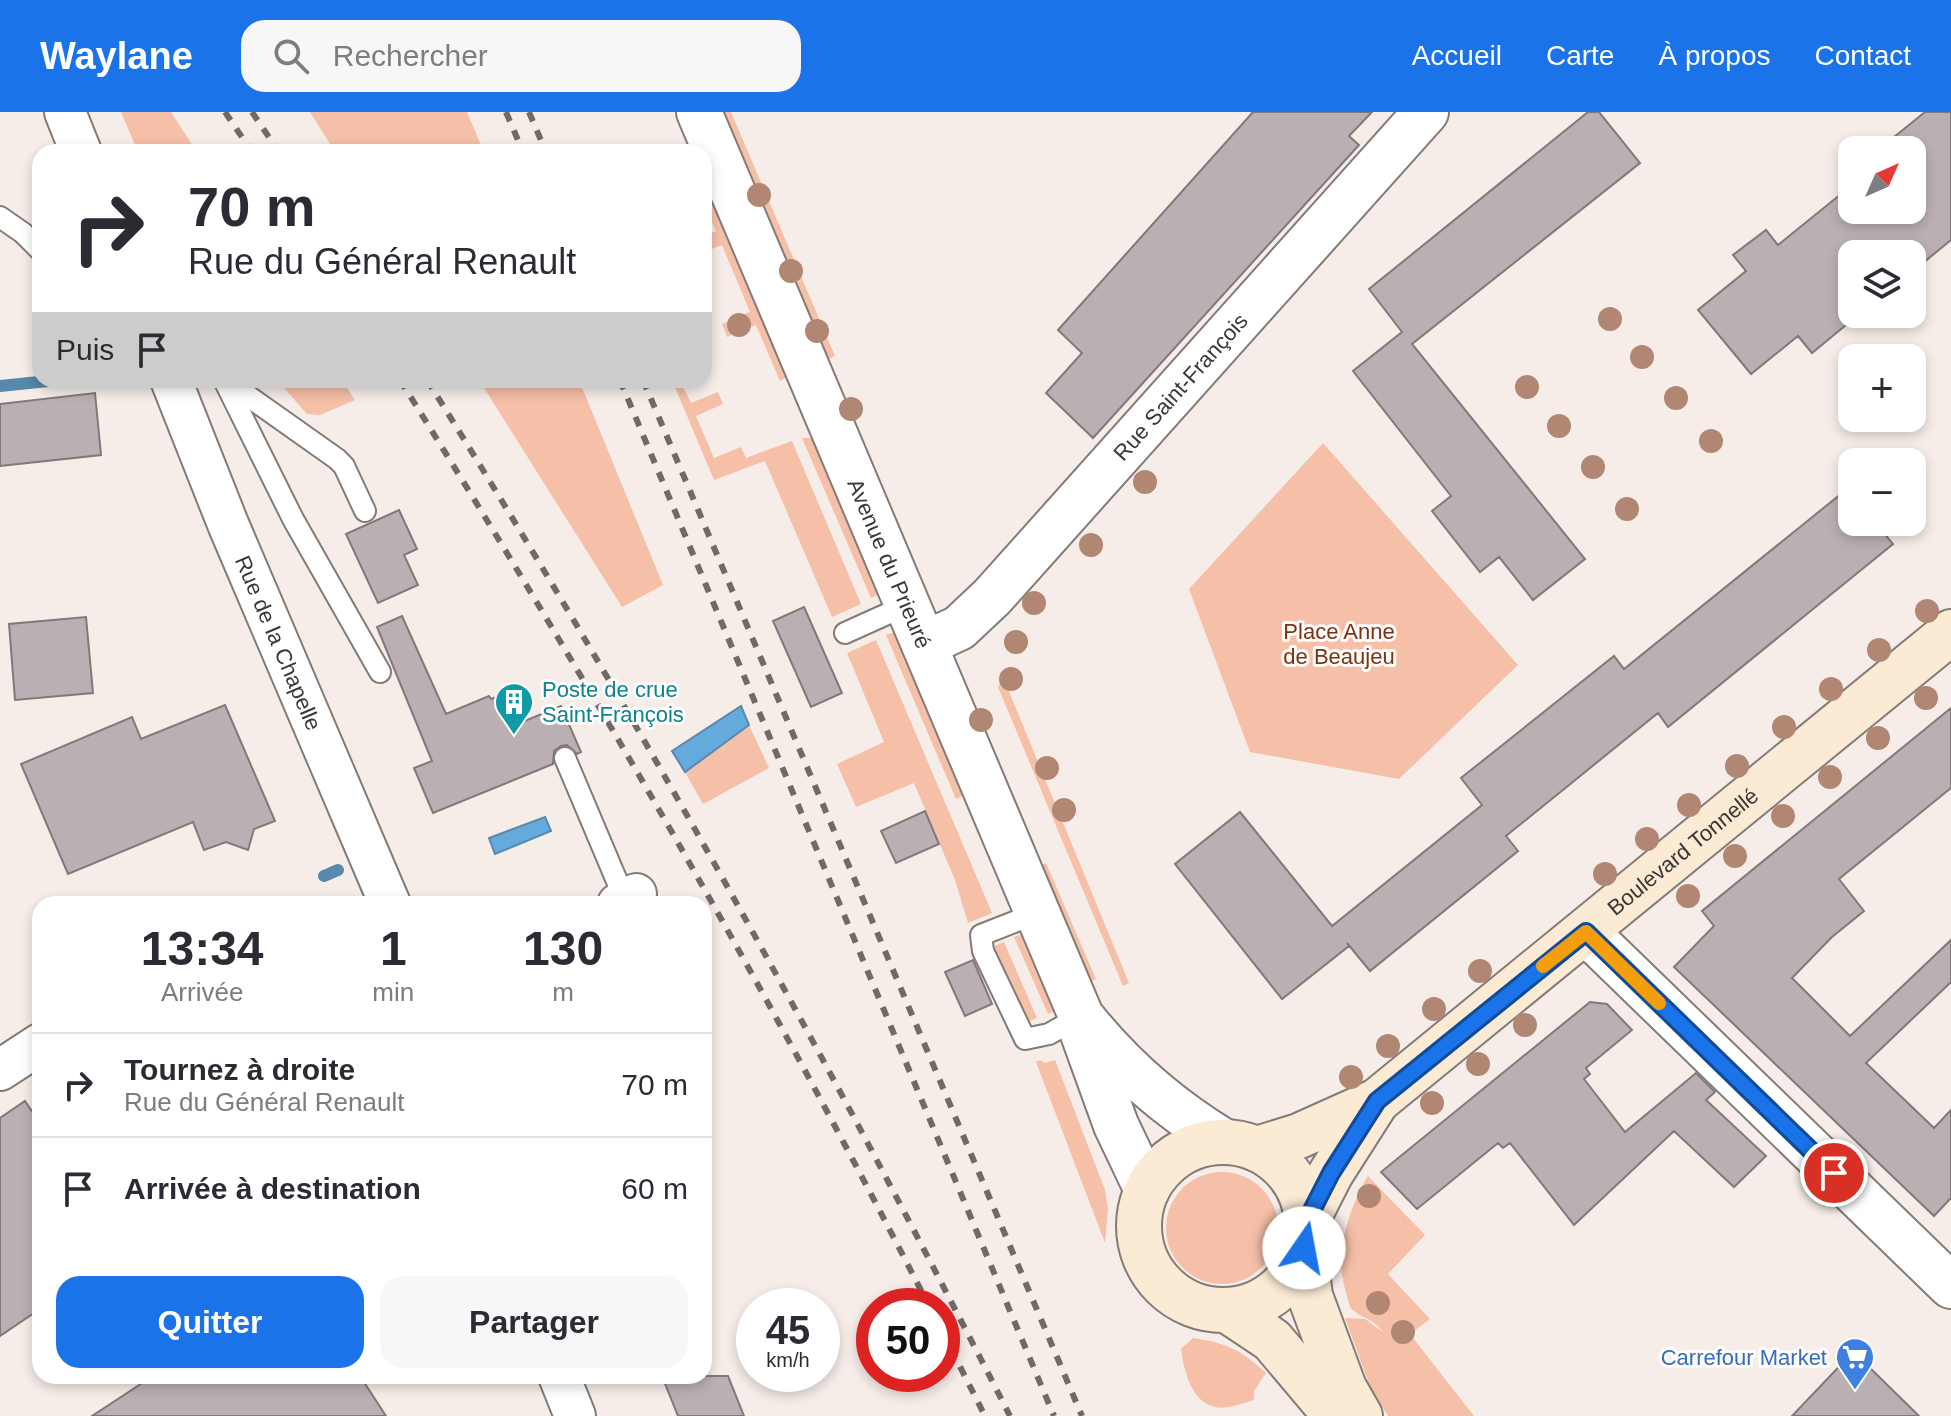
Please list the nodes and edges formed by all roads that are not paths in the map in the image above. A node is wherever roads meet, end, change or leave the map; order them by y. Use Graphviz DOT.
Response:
graph roads {
  1 [pos="65,112"];
  2 [pos="699,112"];
  3 [pos="1426,112"];
  4 [pos="78,144"];
  5 [pos="0,217"];
  6 [pos="32,242"];
  7 [pos="174,388"];
  8 [pos="228,388"];
  9 [pos="230,388"];
  10 [pos="365,511"];
  11 [pos="915,625"];
  12 [pos="1951,632"];
  13 [pos="845,633"];
  14 [pos="380,672"];
  15 [pos="565,758"];
  16 [pos="387,896"];
  17 [pos="625,896"];
  18 [pos="1037,913"];
  19 [pos="1586,932"];
  20 [pos="1081,1016"];
  21 [pos="32,1049"];
  22 [pos="0,1070"];
  23 [pos="1377,1101"];
  24 [pos="1240,1145"];
  25 [pos="1147,1190"];
  26 [pos="1306,1234"];
  27 [pos="1951,1286"];
  28 [pos="1227,1310"];
  29 [pos="562,1384"];
  30 [pos="575,1416"];
  31 [pos="1336,1416"];
  32 [pos="1360,1416"];
  1 -- 4 [label="street"];
  2 -- 11 [label="street, Avenue du Prieuré"];
  3 -- 11 [label="street, Rue Saint-François"];
  5 -- 6 [label="lane"];
  7 -- 16 [label="street, Rue de la Chapelle"];
  8 -- 14 [label="lane"];
  9 -- 10 [label="lane"];
  11 -- 13 [label="lane"];
  11 -- 18 [label="street, Avenue du Prieuré"];
  12 -- 19 [label="main road, Boulevard Tonnellé"];
  15 -- 17 [label="lane"];
  18 -- 20 [label="street, Avenue du Prieuré"];
  18 -- 20 [label="lane"];
  19 -- 23 [label="main road, Boulevard Tonnellé"];
  19 -- 27 [label="street"];
  20 -- 24 [label="street, Avenue du Prieuré"];
  20 -- 25 [label="street, Avenue du Prieuré"];
  21 -- 22 [label="street"];
  23 -- 24 [label="main road, Boulevard Tonnellé"];
  23 -- 26 [label="main road, Boulevard Tonnellé"];
  24 -- 25 [label="main road"];
  24 -- 26 [label="main road"];
  25 -- 28 [label="main road"];
  26 -- 28 [label="main road"];
  26 -- 32 [label="main road"];
  28 -- 31 [label="main road"];
  29 -- 30 [label="street"];
}
